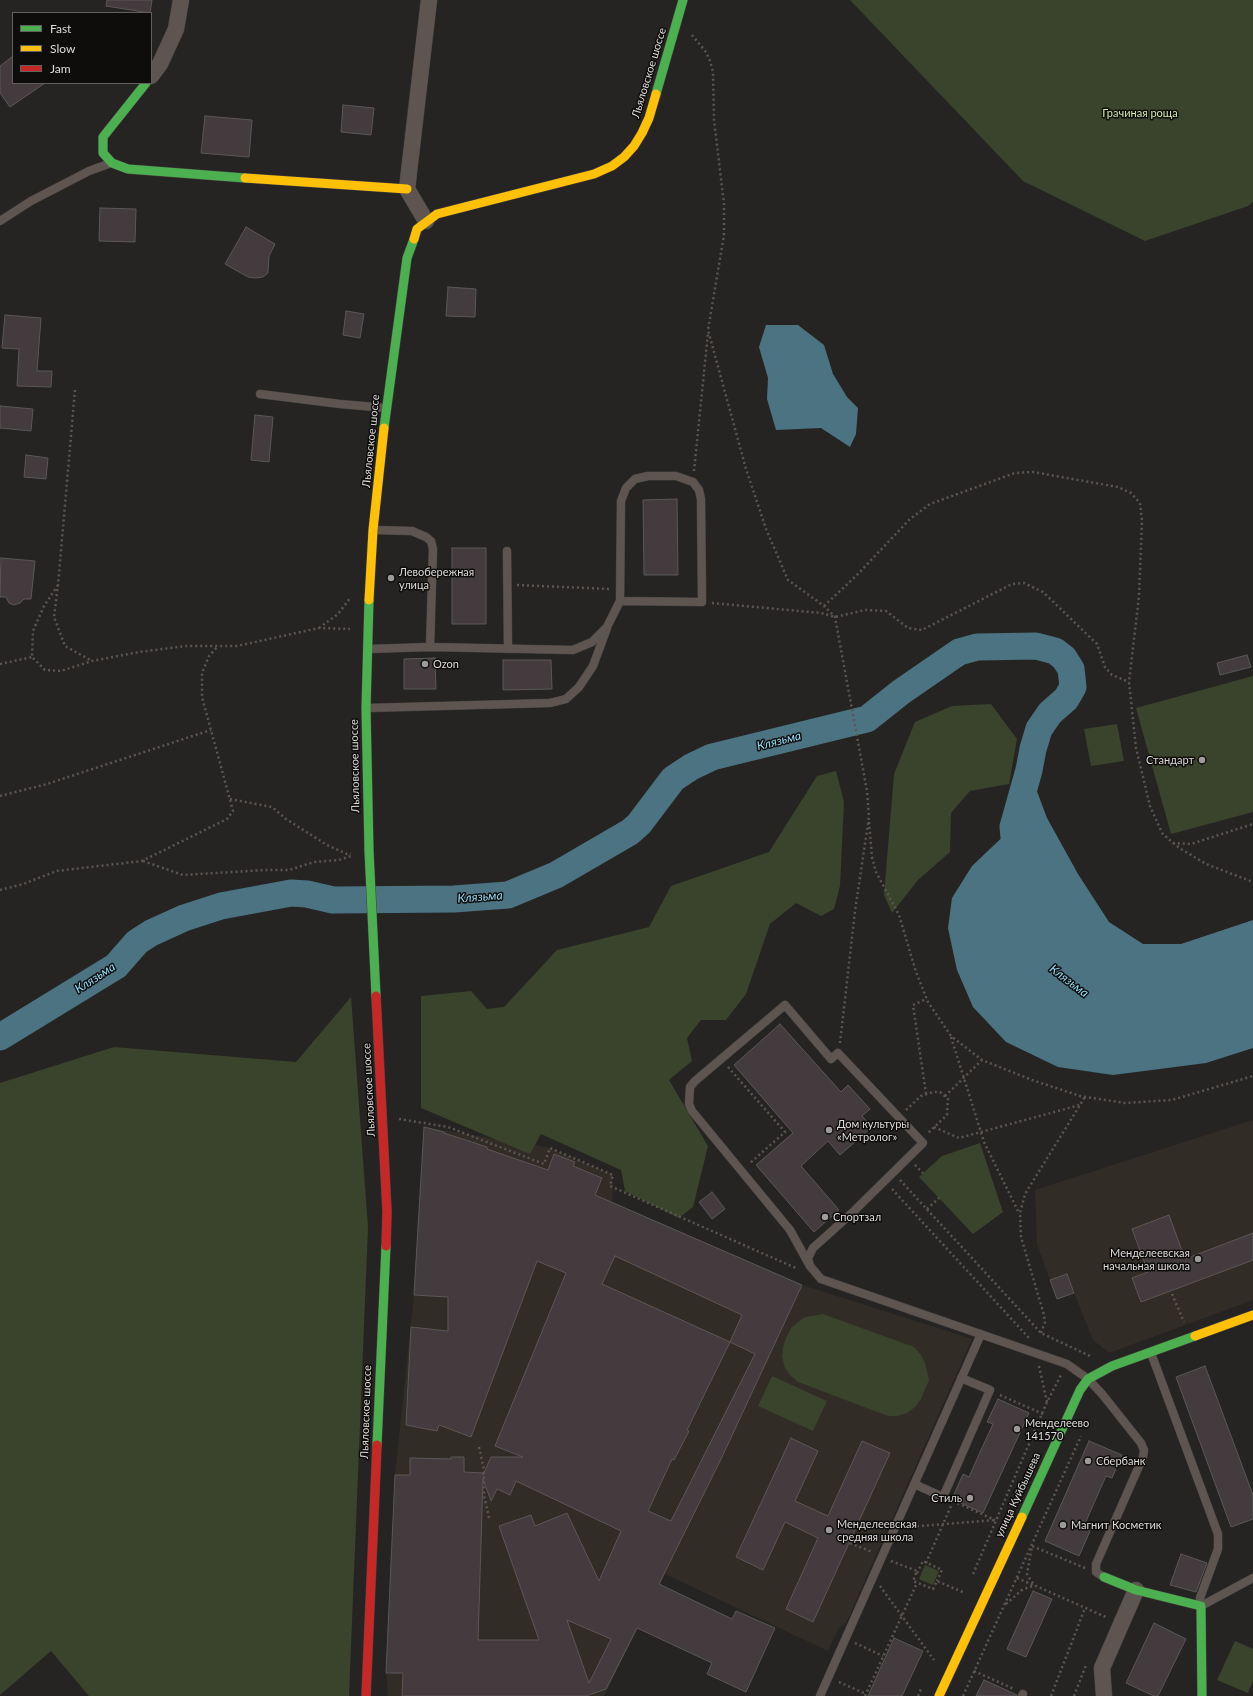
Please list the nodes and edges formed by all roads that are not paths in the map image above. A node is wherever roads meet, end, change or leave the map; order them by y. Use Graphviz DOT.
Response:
graph roads {
  1 [pos="181,0"];
  2 [pos="429,0"];
  3 [pos="682,0"];
  4 [pos="152,75"];
  5 [pos="145,84"];
  6 [pos="112,163"];
  7 [pos="407,189"];
  8 [pos="0,221"];
  9 [pos="426,221"];
  10 [pos="260,394"];
  11 [pos="386,408"];
  12 [pos="373,530"];
  13 [pos="507,551"];
  14 [pos="620,601"];
  15 [pos="608,627"];
  16 [pos="430,647"];
  17 [pos="508,648"];
  18 [pos="366,649"];
  19 [pos="366,708"];
  20 [pos="810,1266"];
  21 [pos="1253,1315"];
  22 [pos="981,1334"];
  23 [pos="1151,1353"];
  24 [pos="961,1378"];
  25 [pos="1088,1379"];
  26 [pos="914,1484"];
  27 [pos="1104,1578"];
  28 [pos="1253,1578"];
  29 [pos="1136,1590"];
  30 [pos="1201,1606"];
  31 [pos="366,1696"];
  32 [pos="820,1696"];
  33 [pos="939,1696"];
  34 [pos="1104,1696"];
  35 [pos="1202,1696"];
  1 -- 4 [label="street"];
  2 -- 7 [label="street"];
  3 -- 9 [label="street, Льяловское шоссе"];
  5 -- 6 [label="street"];
  6 -- 7 [label="street"];
  6 -- 8 [label="lane"];
  7 -- 9 [label="street"];
  9 -- 11 [label="street, Льяловское шоссе"];
  10 -- 11 [label="lane"];
  11 -- 12 [label="street, Льяловское шоссе"];
  12 -- 16 [label="lane"];
  12 -- 18 [label="street, Льяловское шоссе"];
  13 -- 17 [label="lane"];
  14 -- 14 [label="lane"];
  14 -- 15 [label="lane"];
  15 -- 17 [label="lane"];
  15 -- 19 [label="lane"];
  16 -- 17 [label="lane"];
  16 -- 18 [label="lane"];
  18 -- 19 [label="street, Льяловское шоссе"];
  19 -- 31 [label="street, Льяловское шоссе"];
  20 -- 20 [label="lane"];
  20 -- 22 [label="lane"];
  21 -- 23 [label="street, улица Куйбышева"];
  22 -- 24 [label="lane"];
  22 -- 25 [label="lane"];
  23 -- 25 [label="street, улица Куйбышева"];
  23 -- 30 [label="lane"];
  24 -- 26 [label="lane"];
  24 -- 26 [label="lane"];
  25 -- 27 [label="lane"];
  25 -- 33 [label="street, улица Куйбышева"];
  26 -- 32 [label="lane"];
  27 -- 29 [label="street"];
  28 -- 30 [label="lane"];
  29 -- 30 [label="street"];
  29 -- 34 [label="street"];
  30 -- 35 [label="street"];
}
